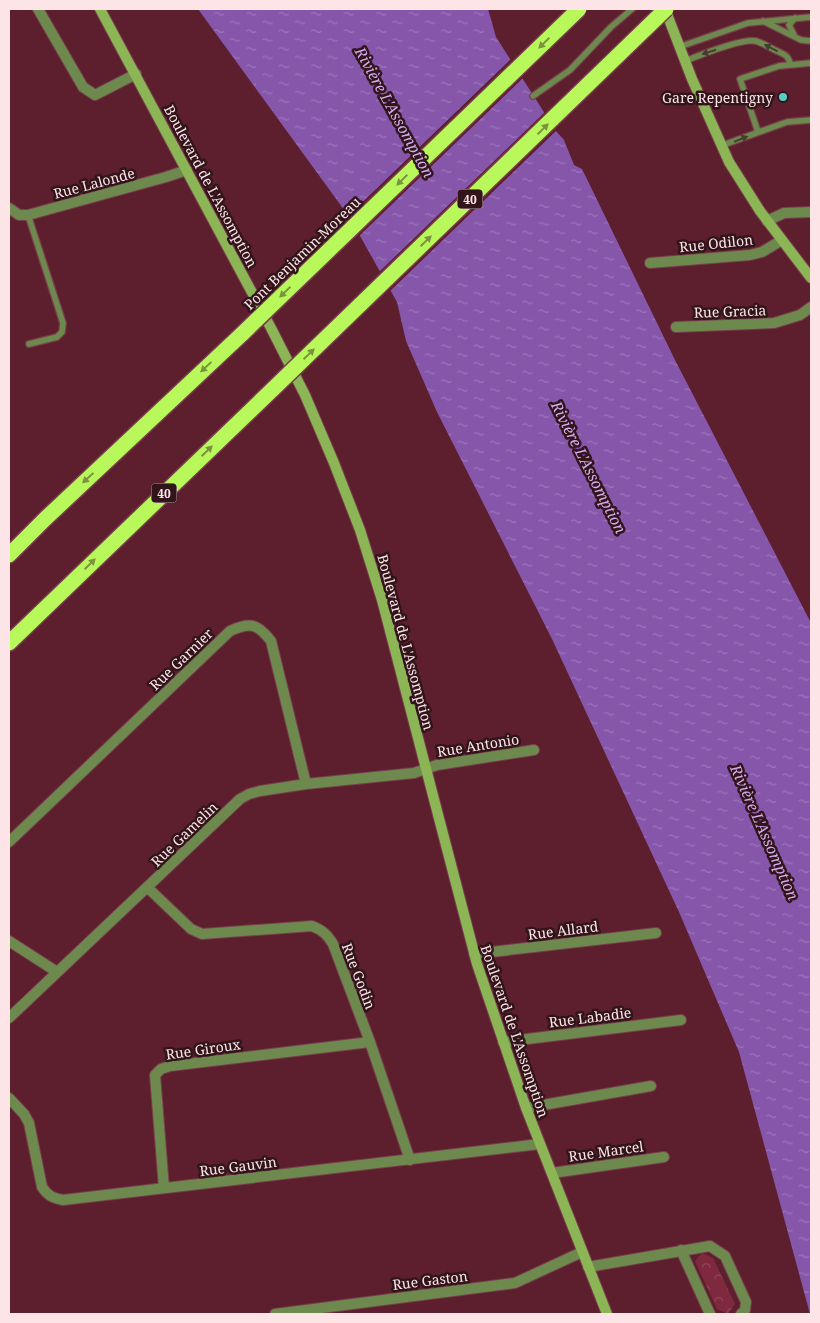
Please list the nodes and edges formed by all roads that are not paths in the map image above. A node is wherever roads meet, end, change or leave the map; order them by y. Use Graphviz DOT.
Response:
graph roads {
  1 [pos="38,9"];
  2 [pos="100,9"];
  3 [pos="579,9"];
  4 [pos="632,9"];
  5 [pos="665,9"];
  6 [pos="811,17"];
  7 [pos="795,18"];
  8 [pos="763,21"];
  9 [pos="797,38"];
  10 [pos="811,42"];
  11 [pos="679,47"];
  12 [pos="684,61"];
  13 [pos="811,63"];
  14 [pos="790,64"];
  15 [pos="136,74"];
  16 [pos="533,96"];
  17 [pos="811,120"];
  18 [pos="758,132"];
  19 [pos="723,146"];
  20 [pos="187,170"];
  21 [pos="9,208"];
  22 [pos="811,212"];
  23 [pos="28,215"];
  24 [pos="767,221"];
  25 [pos="782,240"];
  26 [pos="650,263"];
  27 [pos="811,278"];
  28 [pos="811,307"];
  29 [pos="676,326"];
  30 [pos="29,344"];
  31 [pos="45,519"];
  32 [pos="9,550"];
  33 [pos="9,555"];
  34 [pos="9,644"];
  35 [pos="534,750"];
  36 [pos="426,768"];
  37 [pos="306,784"];
  38 [pos="9,842"];
  39 [pos="148,888"];
  40 [pos="656,933"];
  41 [pos="9,941"];
  42 [pos="474,954"];
  43 [pos="57,972"];
  44 [pos="9,1018"];
  45 [pos="681,1020"];
  46 [pos="370,1042"];
  47 [pos="503,1042"];
  48 [pos="651,1086"];
  49 [pos="9,1098"];
  50 [pos="526,1108"];
  51 [pos="540,1144"];
  52 [pos="664,1157"];
  53 [pos="410,1160"];
  54 [pos="552,1173"];
  55 [pos="164,1188"];
  56 [pos="681,1250"];
  57 [pos="582,1252"];
  58 [pos="588,1267"];
  59 [pos="275,1314"];
  60 [pos="607,1314"];
  61 [pos="710,1314"];
  62 [pos="742,1314"];
  1 -- 15 [label="street"];
  2 -- 15 [label="street, Boulevard de L'Assomption"];
  3 -- 31 [label="highway, Pont Benjamin-Moreau, one-way, bridge"];
  4 -- 16 [label="lane"];
  5 -- 11 [label="street"];
  34 -- 5 [label="highway, 40, one-way, bridge"];
  6 -- 7 [label="lane"];
  7 -- 8 [label="lane"];
  7 -- 9 [label="lane"];
  8 -- 9 [label="lane"];
  8 -- 11 [label="lane"];
  9 -- 10 [label="lane"];
  11 -- 12 [label="street"];
  14 -- 12 [label="lane, one-way"];
  12 -- 19 [label="street"];
  13 -- 14 [label="lane"];
  14 -- 18 [label="lane"];
  15 -- 20 [label="street, Boulevard de L'Assomption"];
  17 -- 18 [label="lane"];
  19 -- 18 [label="lane, one-way"];
  19 -- 24 [label="street"];
  20 -- 23 [label="street, Rue Lalonde"];
  20 -- 36 [label="street, Boulevard de L'Assomption"];
  21 -- 23 [label="street"];
  22 -- 24 [label="street"];
  23 -- 30 [label="lane"];
  24 -- 25 [label="street"];
  25 -- 26 [label="street, Rue Odilon"];
  25 -- 27 [label="street"];
  28 -- 29 [label="street, Rue Gracia"];
  31 -- 32 [label="highway"];
  31 -- 33 [label="highway"];
  35 -- 36 [label="street, Rue Antonio"];
  36 -- 37 [label="street, Rue Gamelin"];
  36 -- 42 [label="street, Boulevard de L'Assomption"];
  37 -- 38 [label="street, Rue Garnier"];
  37 -- 39 [label="street, Rue Gamelin"];
  39 -- 43 [label="street, Rue Gamelin"];
  39 -- 46 [label="street, Rue Godin"];
  40 -- 42 [label="street, Rue Allard"];
  41 -- 43 [label="street"];
  42 -- 47 [label="street, Boulevard de L'Assomption"];
  43 -- 44 [label="street, Rue Gamelin"];
  45 -- 47 [label="street, Rue Labadie"];
  46 -- 53 [label="street, Rue Godin"];
  46 -- 55 [label="street, Rue Giroux"];
  47 -- 50 [label="street, Boulevard de L'Assomption"];
  48 -- 50 [label="street"];
  49 -- 55 [label="street, Rue Gauvin"];
  50 -- 51 [label="street, Boulevard de L'Assomption"];
  51 -- 53 [label="street, Rue Gauvin"];
  51 -- 54 [label="street, Boulevard de L'Assomption"];
  52 -- 54 [label="street, Rue Marcel"];
  53 -- 55 [label="street, Rue Gauvin"];
  54 -- 57 [label="street, Boulevard de L'Assomption"];
  56 -- 58 [label="street"];
  56 -- 61 [label="street"];
  56 -- 62 [label="street"];
  57 -- 58 [label="street, Boulevard de L'Assomption"];
  57 -- 59 [label="street, Rue Gaston"];
  58 -- 60 [label="street, Boulevard de L'Assomption"];
}
